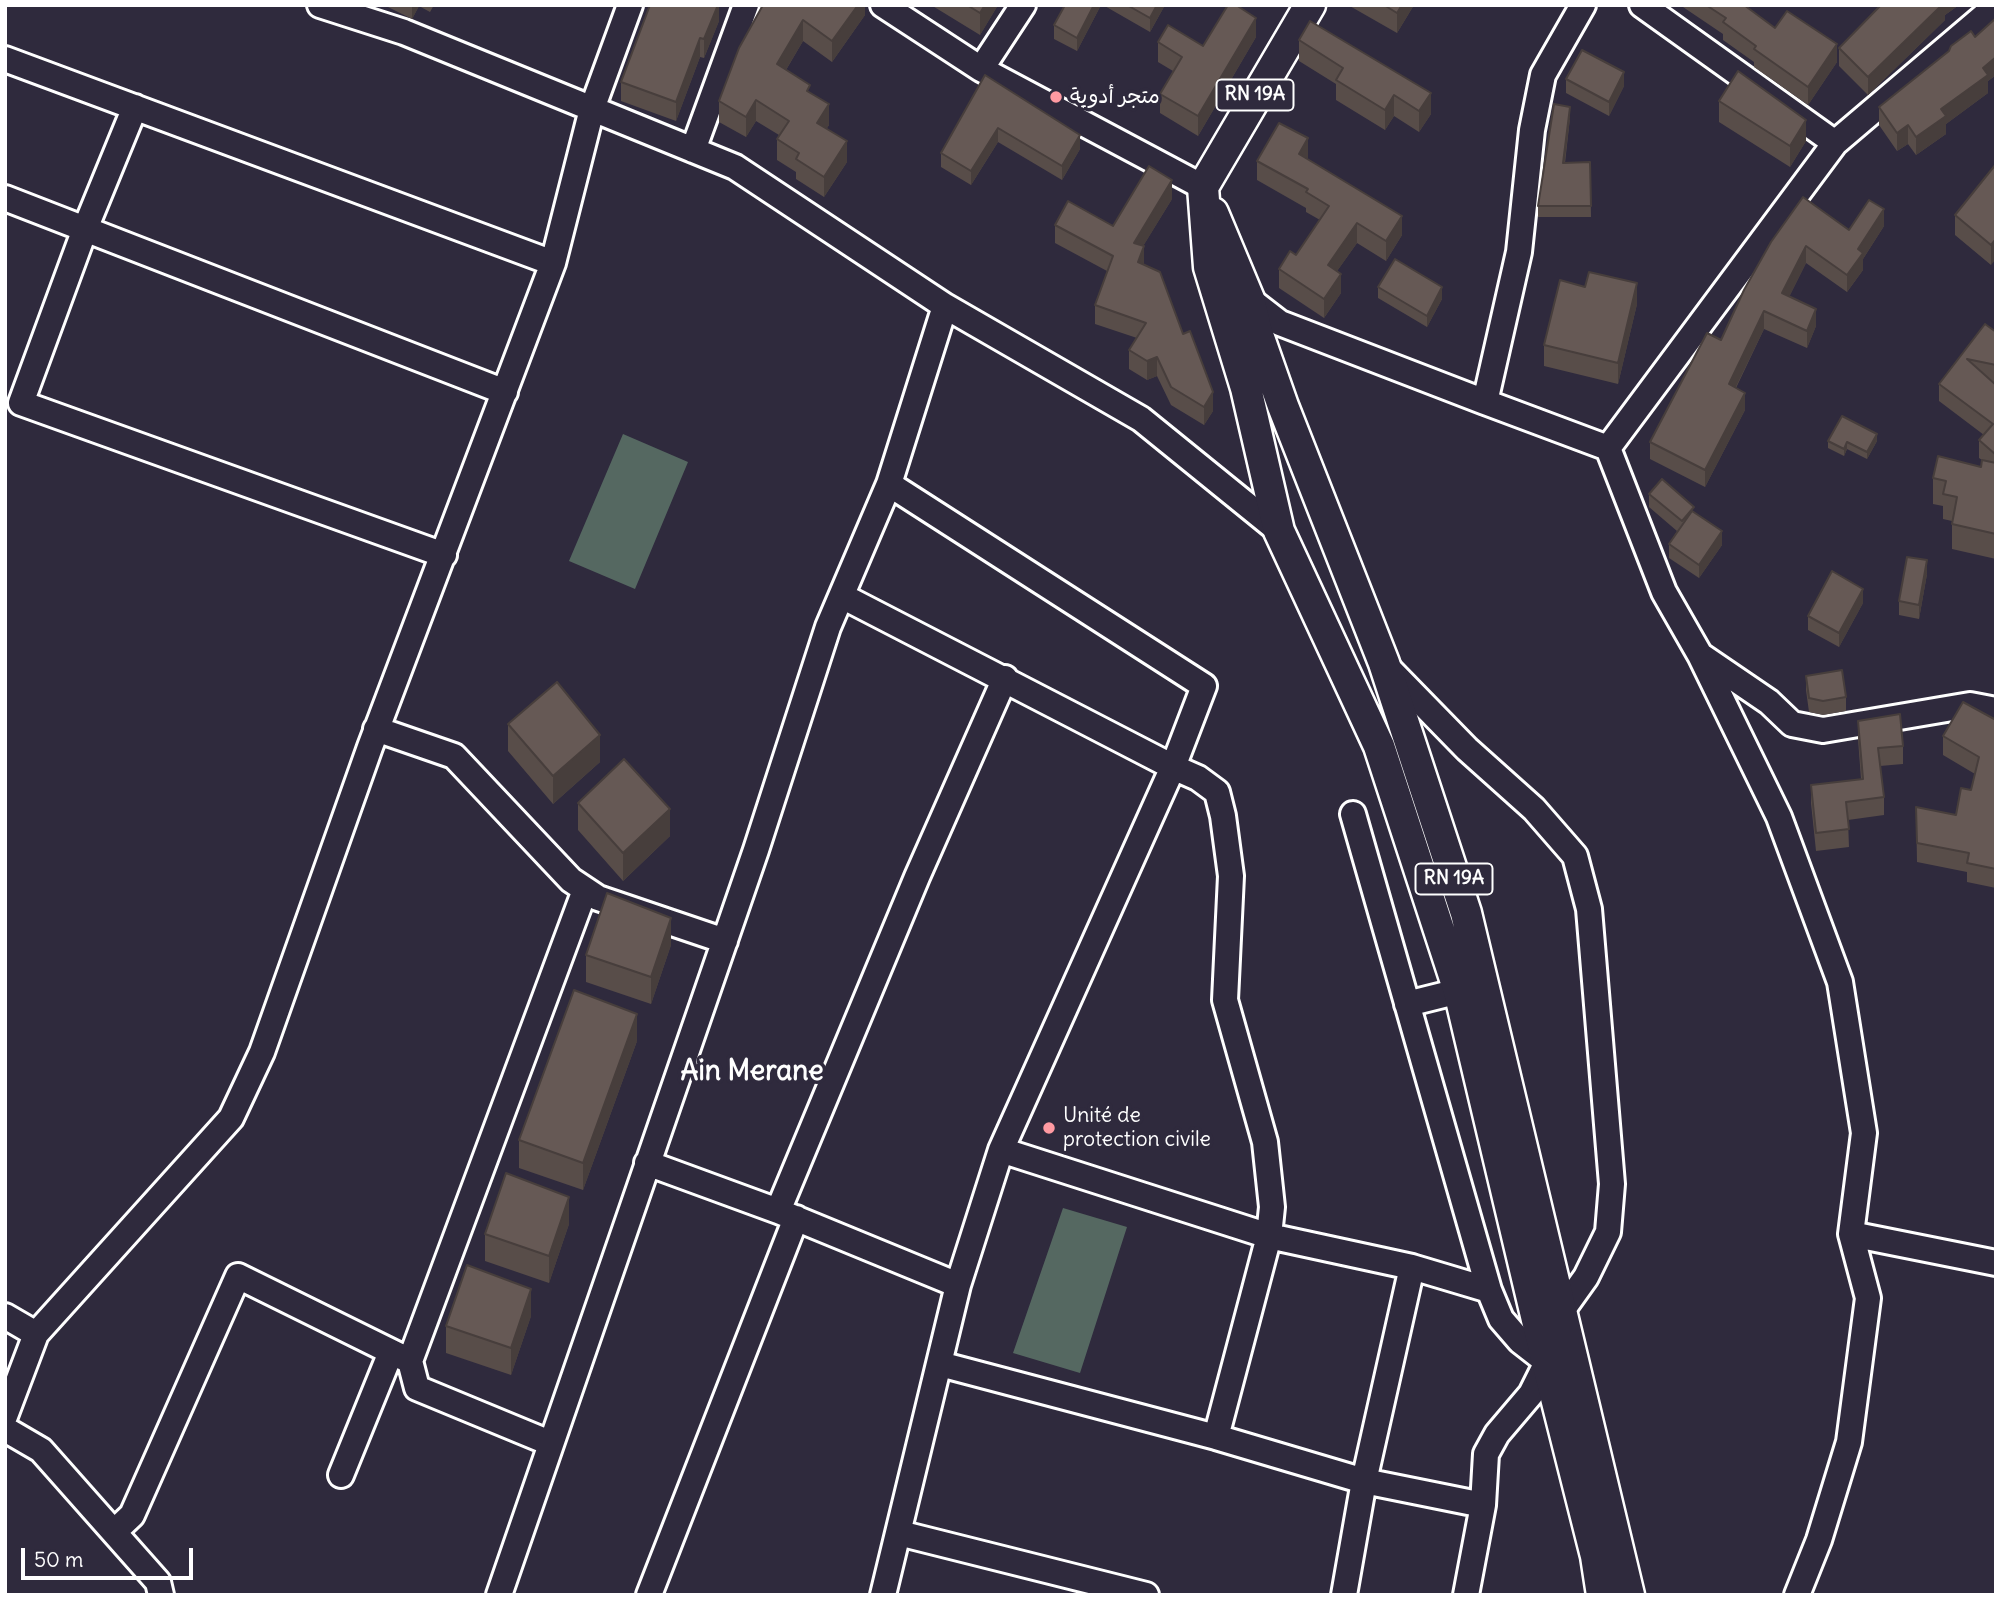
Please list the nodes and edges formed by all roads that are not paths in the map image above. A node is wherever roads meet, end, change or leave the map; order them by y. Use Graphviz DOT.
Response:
graph roads {
  1 [pos="320,5"];
  2 [pos="630,5"];
  3 [pos="746,5"];
  4 [pos="883,5"];
  5 [pos="1023,5"];
  6 [pos="1310,5"];
  7 [pos="1583,5"];
  8 [pos="1642,5"];
  9 [pos="1996,6"];
  10 [pos="5,59"];
  11 [pos="981,69"];
  12 [pos="135,107"];
  13 [pos="592,109"];
  14 [pos="1835,143"];
  15 [pos="693,150"];
  16 [pos="1202,187"];
  17 [pos="5,198"];
  18 [pos="85,229"];
  19 [pos="553,263"];
  20 [pos="1250,299"];
  21 [pos="945,306"];
  22 [pos="505,392"];
  23 [pos="1485,402"];
  24 [pos="1608,449"];
  25 [pos="889,484"];
  26 [pos="1279,531"];
  27 [pos="444,555"];
  28 [pos="842,596"];
  29 [pos="1700,655"];
  30 [pos="1384,663"];
  31 [pos="1005,678"];
  32 [pos="1996,710"];
  33 [pos="376,729"];
  34 [pos="1173,767"];
  35 [pos="1353,814"];
  36 [pos="585,890"];
  37 [pos="725,941"];
  38 [pos="1459,991"];
  39 [pos="1407,1004"];
  40 [pos="1001,1150"];
  41 [pos="647,1163"];
  42 [pos="787,1214"];
  43 [pos="1851,1234"];
  44 [pos="1269,1236"];
  45 [pos="1996,1263"];
  46 [pos="1412,1268"];
  47 [pos="958,1285"];
  48 [pos="1489,1290"];
  49 [pos="1561,1312"];
  50 [pos="5,1316"];
  51 [pos="36,1334"];
  52 [pos="401,1357"];
  53 [pos="1547,1362"];
  54 [pos="940,1364"];
  55 [pos="5,1416"];
  56 [pos="5,1429"];
  57 [pos="1216,1437"];
  58 [pos="550,1443"];
  59 [pos="341,1475"];
  60 [pos="1364,1481"];
  61 [pos="1483,1505"];
  62 [pos="114,1532"];
  63 [pos="899,1533"];
  64 [pos="161,1595"];
  65 [pos="499,1595"];
  66 [pos="649,1595"];
  67 [pos="883,1595"];
  68 [pos="1146,1595"];
  69 [pos="1344,1595"];
  70 [pos="1466,1595"];
  71 [pos="1602,1595"];
  72 [pos="1629,1595"];
  73 [pos="1797,1595"];
  1 -- 13 [label="street"];
  2 -- 13 [label="street"];
  3 -- 15 [label="street"];
  4 -- 11 [label="street"];
  5 -- 11 [label="street"];
  6 -- 16 [label="main road, RN 19A"];
  7 -- 23 [label="street"];
  8 -- 14 [label="street"];
  9 -- 14 [label="street"];
  10 -- 12 [label="street"];
  11 -- 16 [label="street"];
  12 -- 18 [label="street"];
  12 -- 19 [label="street"];
  13 -- 15 [label="street"];
  13 -- 19 [label="street"];
  14 -- 24 [label="street"];
  15 -- 21 [label="street"];
  16 -- 20 [label="main road, RN 19A"];
  16 -- 26 [label="main road, RN 19A"];
  17 -- 18 [label="street"];
  18 -- 22 [label="street"];
  18 -- 27 [label="street"];
  19 -- 22 [label="street"];
  20 -- 23 [label="street"];
  20 -- 30 [label="main road, RN 19A"];
  21 -- 25 [label="street"];
  21 -- 26 [label="street"];
  22 -- 27 [label="street"];
  23 -- 24 [label="street"];
  24 -- 29 [label="street"];
  25 -- 28 [label="street"];
  25 -- 34 [label="street"];
  26 -- 38 [label="main road, RN 19A"];
  27 -- 33 [label="street"];
  28 -- 31 [label="street"];
  28 -- 37 [label="street"];
  29 -- 32 [label="street"];
  29 -- 43 [label="street"];
  30 -- 49 [label="main road, RN 19A"];
  30 -- 49 [label="street"];
  31 -- 34 [label="street"];
  31 -- 42 [label="street"];
  33 -- 36 [label="street"];
  33 -- 51 [label="street"];
  34 -- 40 [label="street"];
  34 -- 44 [label="street"];
  35 -- 39 [label="street"];
  36 -- 37 [label="street"];
  36 -- 52 [label="street"];
  37 -- 41 [label="street"];
  38 -- 39 [label="street"];
  38 -- 53 [label="main road, RN 19A"];
  39 -- 48 [label="street"];
  40 -- 44 [label="street"];
  40 -- 47 [label="street"];
  41 -- 42 [label="street"];
  41 -- 58 [label="street"];
  42 -- 47 [label="street"];
  42 -- 66 [label="street"];
  43 -- 45 [label="street"];
  43 -- 73 [label="street"];
  44 -- 46 [label="street"];
  44 -- 57 [label="street"];
  46 -- 48 [label="street"];
  46 -- 60 [label="street"];
  47 -- 54 [label="street"];
  48 -- 53 [label="street"];
  49 -- 72 [label="main road, RN 19A"];
  50 -- 51 [label="street"];
  51 -- 55 [label="street"];
  52 -- 58 [label="street"];
  52 -- 59 [label="street"];
  52 -- 62 [label="street"];
  53 -- 61 [label="street"];
  53 -- 71 [label="main road, RN 19A"];
  54 -- 57 [label="street"];
  54 -- 63 [label="street"];
  56 -- 62 [label="street"];
  57 -- 60 [label="street"];
  58 -- 65 [label="street"];
  60 -- 61 [label="street"];
  60 -- 69 [label="street"];
  61 -- 70 [label="street"];
  62 -- 64 [label="street"];
  63 -- 67 [label="street"];
  63 -- 68 [label="street"];
}
